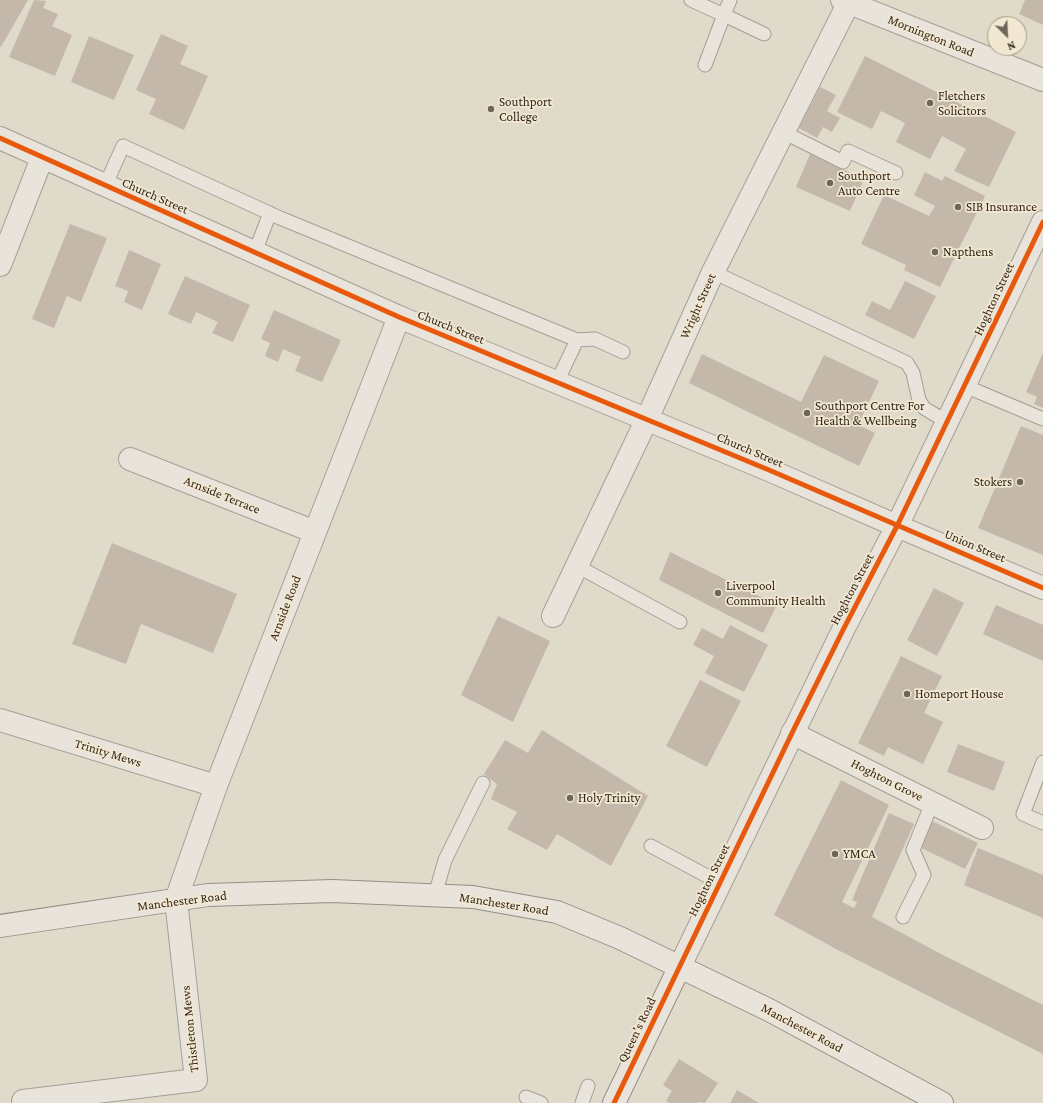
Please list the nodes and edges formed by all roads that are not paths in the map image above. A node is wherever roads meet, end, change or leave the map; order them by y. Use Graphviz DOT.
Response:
graph roads {
  1 [pos="691,0"];
  2 [pos="730,0"];
  3 [pos="847,1"];
  4 [pos="724,15"];
  5 [pos="764,34"];
  6 [pos="705,65"];
  7 [pos="1043,80"];
  8 [pos="783,132"];
  9 [pos="0,138"];
  10 [pos="42,158"];
  11 [pos="896,173"];
  12 [pos="105,186"];
  13 [pos="270,213"];
  14 [pos="1043,222"];
  15 [pos="255,252"];
  16 [pos="0,265"];
  17 [pos="713,272"];
  18 [pos="399,317"];
  19 [pos="577,340"];
  20 [pos="623,352"];
  21 [pos="558,382"];
  22 [pos="965,386"];
  23 [pos="647,419"];
  24 [pos="1043,419"];
  25 [pos="947,422"];
  26 [pos="130,459"];
  27 [pos="897,526"];
  28 [pos="315,532"];
  29 [pos="577,566"];
  30 [pos="1043,588"];
  31 [pos="553,616"];
  32 [pos="680,622"];
  33 [pos="0,720"];
  34 [pos="792,733"];
  35 [pos="1043,762"];
  36 [pos="483,783"];
  37 [pos="216,786"];
  38 [pos="932,803"];
  39 [pos="1043,823"];
  40 [pos="982,828"];
  41 [pos="651,846"];
  42 [pos="720,883"];
  43 [pos="435,895"];
  44 [pos="176,900"];
  45 [pos="903,917"];
  46 [pos="0,926"];
  47 [pos="680,966"];
  48 [pos="588,1086"];
  49 [pos="526,1097"];
  50 [pos="23,1101"];
  51 [pos="541,1103"];
  52 [pos="582,1103"];
  53 [pos="614,1103"];
  54 [pos="942,1103"];
  1 -- 4 [label="lane"];
  2 -- 4 [label="lane"];
  3 -- 7 [label="street, Mornington Road"];
  3 -- 8 [label="street, Wright Street"];
  4 -- 5 [label="lane"];
  4 -- 6 [label="lane"];
  8 -- 11 [label="lane"];
  8 -- 17 [label="street, Wright Street"];
  9 -- 10 [label="street, Church Street"];
  10 -- 12 [label="street, Church Street"];
  10 -- 16 [label="street"];
  12 -- 13 [label="lane"];
  12 -- 15 [label="street, Church Street"];
  13 -- 15 [label="lane"];
  13 -- 19 [label="lane"];
  14 -- 22 [label="street, Hoghton Street"];
  15 -- 18 [label="street, Church Street"];
  17 -- 23 [label="street, Wright Street"];
  17 -- 25 [label="lane"];
  18 -- 21 [label="street, Church Street"];
  18 -- 28 [label="street, Arnside Road"];
  19 -- 20 [label="lane"];
  19 -- 21 [label="lane"];
  21 -- 23 [label="street, Church Street"];
  22 -- 24 [label="lane"];
  22 -- 25 [label="street, Hoghton Street"];
  23 -- 27 [label="street, Church Street"];
  23 -- 29 [label="street, Wright Street"];
  25 -- 27 [label="street, Hoghton Street"];
  26 -- 28 [label="street, Arnside Terrace"];
  27 -- 30 [label="street, Union Street"];
  27 -- 34 [label="street, Hoghton Street"];
  28 -- 37 [label="street, Arnside Road"];
  29 -- 31 [label="street, Wright Street"];
  29 -- 32 [label="lane"];
  33 -- 37 [label="street, Trinity Mews"];
  34 -- 38 [label="street, Hoghton Grove"];
  34 -- 42 [label="street, Hoghton Street"];
  35 -- 39 [label="lane"];
  36 -- 43 [label="lane"];
  37 -- 44 [label="street, Arnside Road"];
  38 -- 40 [label="street, Hoghton Grove"];
  38 -- 45 [label="lane"];
  41 -- 42 [label="lane"];
  42 -- 47 [label="street, Hoghton Street"];
  43 -- 44 [label="street, Manchester Road"];
  43 -- 47 [label="street, Manchester Road"];
  44 -- 46 [label="street, Manchester Road"];
  44 -- 50 [label="street, Thistleton Mews"];
  47 -- 53 [label="street, Queen's Road"];
  47 -- 54 [label="street, Manchester Road"];
  48 -- 52 [label="lane"];
  49 -- 51 [label="lane"];
}
